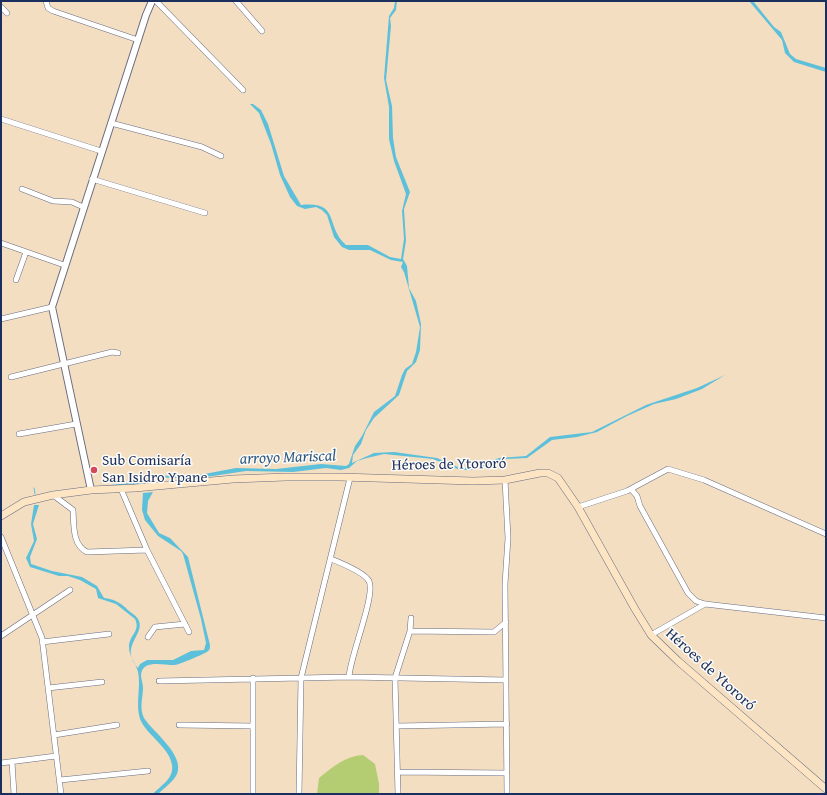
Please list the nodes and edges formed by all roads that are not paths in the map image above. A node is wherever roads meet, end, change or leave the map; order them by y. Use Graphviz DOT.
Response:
graph roads {
  1 [pos="46,1"];
  2 [pos="152,1"];
  3 [pos="156,1"];
  4 [pos="236,1"];
  5 [pos="1,7"];
  6 [pos="7,13"];
  7 [pos="262,31"];
  8 [pos="138,40"];
  9 [pos="243,90"];
  10 [pos="1,119"];
  11 [pos="111,122"];
  12 [pos="101,151"];
  13 [pos="221,156"];
  14 [pos="92,179"];
  15 [pos="22,189"];
  16 [pos="83,207"];
  17 [pos="204,213"];
  18 [pos="1,244"];
  19 [pos="26,252"];
  20 [pos="64,265"];
  21 [pos="16,280"];
  22 [pos="52,307"];
  23 [pos="1,319"];
  24 [pos="118,353"];
  25 [pos="63,364"];
  26 [pos="11,377"];
  27 [pos="76,424"];
  28 [pos="19,434"];
  29 [pos="350,478"];
  30 [pos="505,480"];
  31 [pos="121,489"];
  32 [pos="631,489"];
  33 [pos="91,490"];
  34 [pos="53,495"];
  35 [pos="578,508"];
  36 [pos="1,516"];
  37 [pos="826,534"];
  38 [pos="1,537"];
  39 [pos="147,550"];
  40 [pos="331,559"];
  41 [pos="70,590"];
  42 [pos="705,604"];
  43 [pos="32,616"];
  44 [pos="411,618"];
  45 [pos="826,618"];
  46 [pos="506,622"];
  47 [pos="185,624"];
  48 [pos="410,631"];
  49 [pos="189,632"];
  50 [pos="109,634"];
  51 [pos="651,635"];
  52 [pos="1,636"];
  53 [pos="148,637"];
  54 [pos="42,642"];
  55 [pos="349,677"];
  56 [pos="253,678"];
  57 [pos="301,678"];
  58 [pos="395,678"];
  59 [pos="506,680"];
  60 [pos="160,681"];
  61 [pos="102,682"];
  62 [pos="48,688"];
  63 [pos="507,724"];
  64 [pos="117,725"];
  65 [pos="179,725"];
  66 [pos="253,726"];
  67 [pos="396,726"];
  68 [pos="54,735"];
  69 [pos="56,756"];
  70 [pos="12,762"];
  71 [pos="1,763"];
  72 [pos="148,771"];
  73 [pos="398,772"];
  74 [pos="507,773"];
  75 [pos="60,780"];
  76 [pos="826,789"];
  77 [pos="14,794"];
  78 [pos="61,794"];
  79 [pos="252,794"];
  80 [pos="299,794"];
  81 [pos="398,794"];
  82 [pos="507,794"];
  1 -- 8 [label="street"];
  2 -- 8 [label="street"];
  3 -- 9 [label="street"];
  4 -- 7 [label="street"];
  5 -- 6 [label="street"];
  8 -- 11 [label="street"];
  10 -- 12 [label="street"];
  11 -- 12 [label="street"];
  11 -- 13 [label="street"];
  12 -- 14 [label="street"];
  14 -- 16 [label="street"];
  14 -- 17 [label="street"];
  15 -- 16 [label="street"];
  16 -- 20 [label="street"];
  18 -- 19 [label="street"];
  19 -- 20 [label="street"];
  19 -- 21 [label="street"];
  20 -- 22 [label="street"];
  22 -- 23 [label="street"];
  22 -- 25 [label="street"];
  24 -- 25 [label="street"];
  25 -- 26 [label="street"];
  25 -- 27 [label="street"];
  27 -- 28 [label="street"];
  27 -- 33 [label="street"];
  29 -- 30 [label="main road, Héroes de Ytororó"];
  29 -- 31 [label="main road, Héroes de Ytororó"];
  29 -- 40 [label="street"];
  30 -- 35 [label="main road, Héroes de Ytororó"];
  30 -- 46 [label="street"];
  31 -- 33 [label="main road, Héroes de Ytororó"];
  31 -- 39 [label="street"];
  32 -- 35 [label="street"];
  32 -- 37 [label="street"];
  32 -- 42 [label="street"];
  33 -- 34 [label="main road, Héroes de Ytororó"];
  34 -- 36 [label="main road, Héroes de Ytororó"];
  34 -- 39 [label="street"];
  35 -- 51 [label="main road, Héroes de Ytororó"];
  38 -- 43 [label="street"];
  39 -- 47 [label="street"];
  40 -- 55 [label="street"];
  40 -- 57 [label="street"];
  41 -- 43 [label="street"];
  42 -- 45 [label="street"];
  42 -- 51 [label="street"];
  43 -- 52 [label="street"];
  43 -- 54 [label="street"];
  44 -- 48 [label="street"];
  46 -- 48 [label="street"];
  46 -- 59 [label="street"];
  47 -- 49 [label="street"];
  47 -- 53 [label="street"];
  48 -- 58 [label="street"];
  50 -- 54 [label="street"];
  51 -- 76 [label="main road, Héroes de Ytororó"];
  54 -- 62 [label="street"];
  55 -- 57 [label="street"];
  55 -- 58 [label="street"];
  56 -- 57 [label="street"];
  56 -- 60 [label="street"];
  56 -- 66 [label="street"];
  57 -- 80 [label="street"];
  58 -- 59 [label="street"];
  58 -- 67 [label="street"];
  59 -- 63 [label="street"];
  61 -- 62 [label="street"];
  62 -- 68 [label="street"];
  63 -- 67 [label="street"];
  63 -- 74 [label="street"];
  64 -- 68 [label="street"];
  65 -- 66 [label="street"];
  66 -- 79 [label="street"];
  67 -- 73 [label="street"];
  68 -- 69 [label="street"];
  69 -- 70 [label="street"];
  69 -- 75 [label="street"];
  70 -- 71 [label="street"];
  70 -- 77 [label="street"];
  72 -- 75 [label="street"];
  73 -- 74 [label="street"];
  73 -- 81 [label="street"];
  74 -- 82 [label="street"];
  75 -- 78 [label="street"];
}
